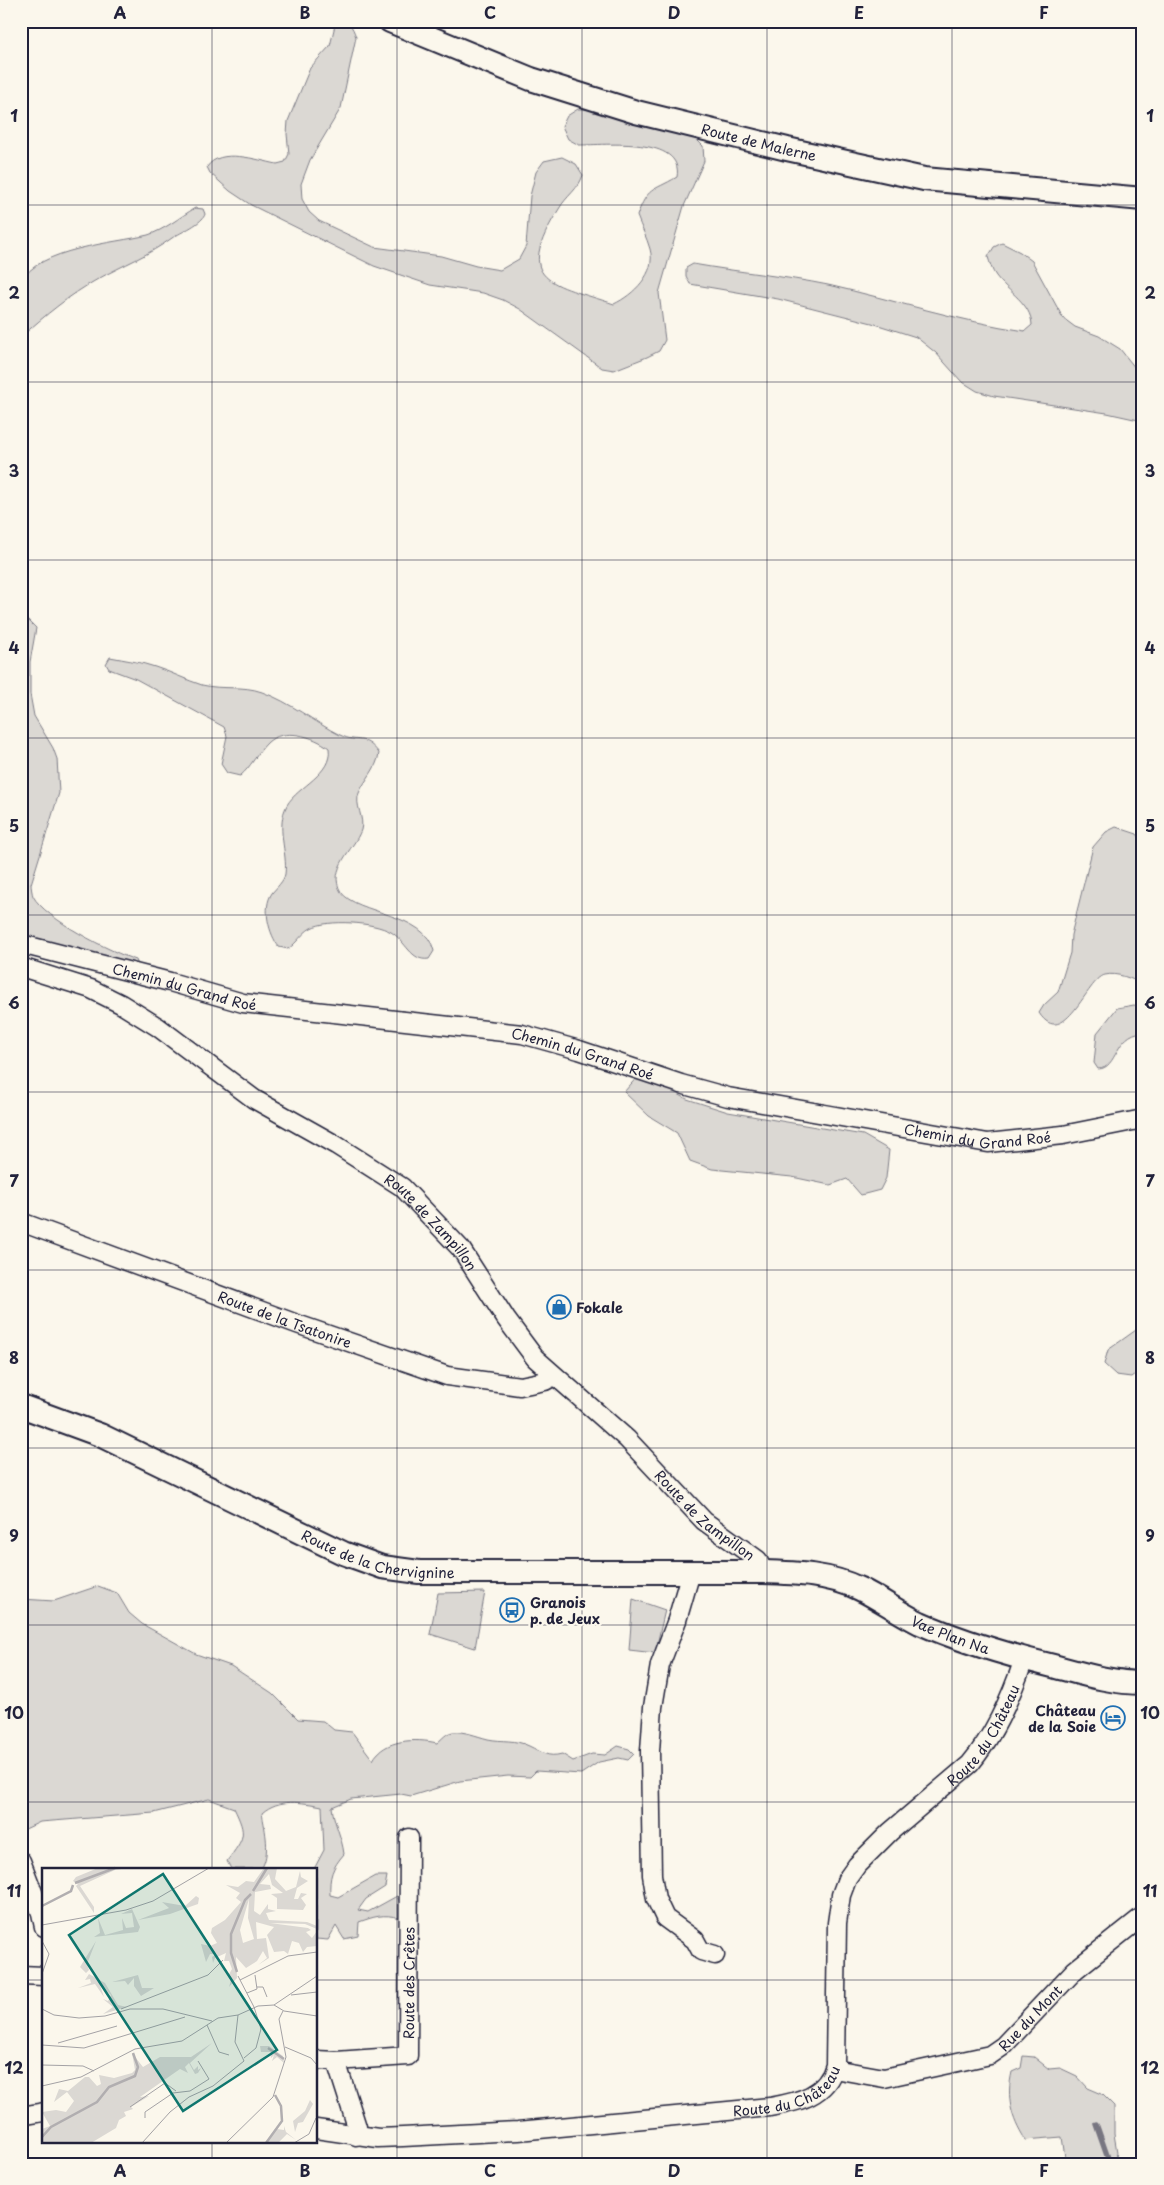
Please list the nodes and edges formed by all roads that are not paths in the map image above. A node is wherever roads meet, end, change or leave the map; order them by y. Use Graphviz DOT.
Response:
graph roads {
  1 [pos="390,21"];
  2 [pos="1143,199"];
  3 [pos="21,944"];
  4 [pos="21,967"];
  5 [pos="1143,1120"];
  6 [pos="21,1222"];
  7 [pos="554,1376"];
  8 [pos="21,1406"];
  9 [pos="691,1572"];
  10 [pos="763,1572"];
  11 [pos="1024,1659"];
  12 [pos="1143,1683"];
  13 [pos="409,1838"];
  14 [pos="21,1861"];
  15 [pos="1143,1916"];
  16 [pos="42,1920"];
  17 [pos="714,1955"];
  18 [pos="21,1975"];
  19 [pos="42,1976"];
  20 [pos="318,2060"];
  21 [pos="336,2061"];
  22 [pos="834,2070"];
  23 [pos="42,2112"];
  24 [pos="21,2116"];
  25 [pos="318,2129"];
  26 [pos="356,2136"];
  1 -- 2 [label="street, Route de Malerne"];
  3 -- 5 [label="street, Chemin du Grand Roé"];
  4 -- 7 [label="street, Route de Zampillon"];
  6 -- 7 [label="street, Route de la Tsatonire"];
  7 -- 10 [label="street, Route de Zampillon"];
  8 -- 9 [label="street, Route de la Chervignine"];
  9 -- 10 [label="street, Route de la Chervignine"];
  9 -- 17 [label="street"];
  10 -- 11 [label="street, Vae Plan Na"];
  11 -- 12 [label="street, Vae Plan Na"];
  11 -- 22 [label="street, Route du Château"];
  13 -- 21 [label="street, Route des Crêtes"];
  14 -- 16 [label="street"];
  15 -- 22 [label="street, Rue du Mont"];
  18 -- 19 [label="street"];
  20 -- 21 [label="street, Route des Crêtes"];
  21 -- 26 [label="street"];
  22 -- 26 [label="street, Route du Château"];
  23 -- 24 [label="street"];
  25 -- 26 [label="street, Route du Château"];
}
